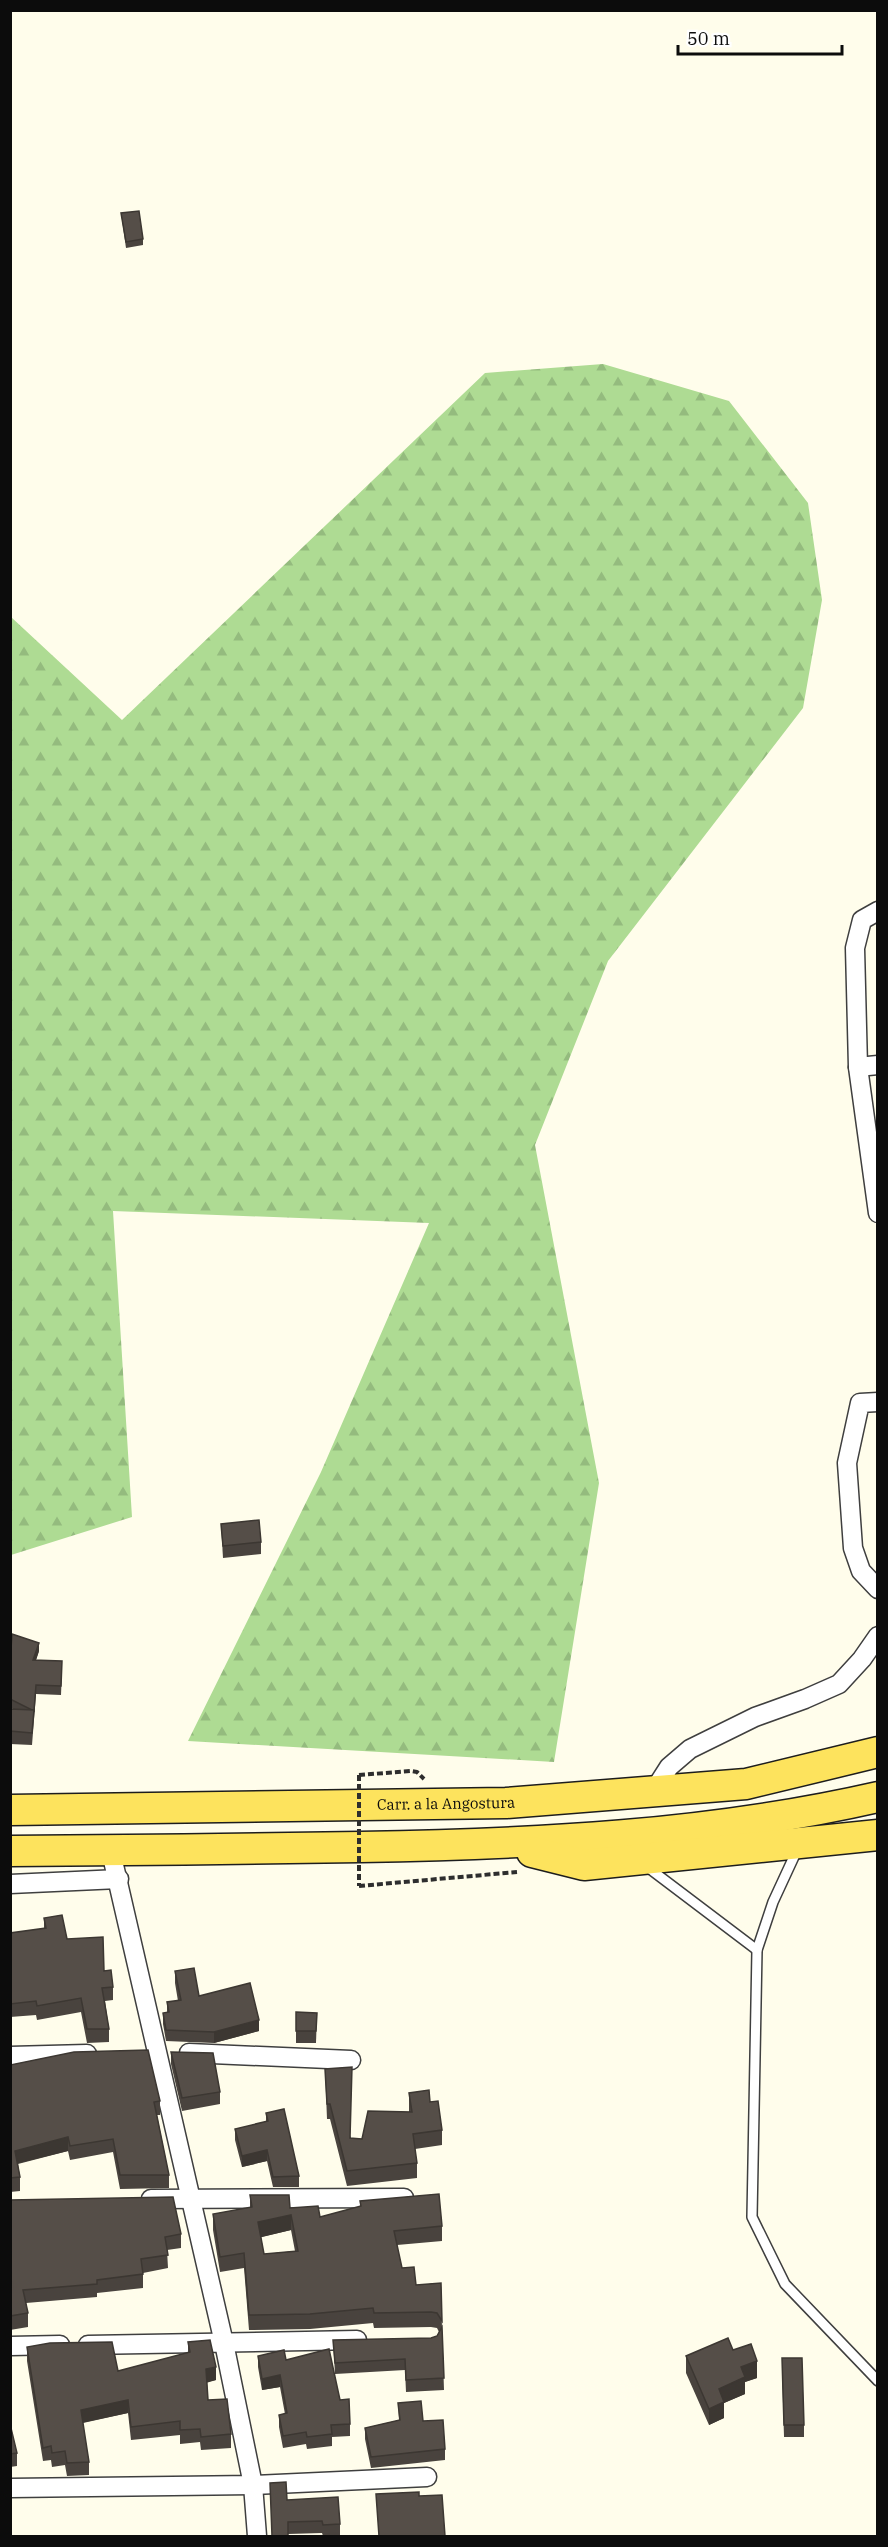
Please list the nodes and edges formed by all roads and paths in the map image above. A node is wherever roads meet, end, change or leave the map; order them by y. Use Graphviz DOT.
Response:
graph roads {
  1 [pos="878,912"];
  2 [pos="878,1065"];
  3 [pos="858,1067"];
  4 [pos="878,1213"];
  5 [pos="878,1402"];
  6 [pos="878,1589"];
  7 [pos="878,1636"];
  8 [pos="878,1752"];
  9 [pos="411,1771"];
  10 [pos="653,1792"];
  11 [pos="878,1797"];
  12 [pos="10,1810"];
  13 [pos="878,1835"];
  14 [pos="800,1843"];
  15 [pos="504,1845"];
  16 [pos="10,1851"];
  17 [pos="638,1860"];
  18 [pos="115,1865"];
  19 [pos="529,1870"];
  20 [pos="10,1884"];
  21 [pos="757,1950"];
  22 [pos="135,2052"];
  23 [pos="158,2052"];
  24 [pos="101,2053"];
  25 [pos="10,2056"];
  26 [pos="351,2060"];
  27 [pos="404,2198"];
  28 [pos="134,2199"];
  29 [pos="191,2199"];
  30 [pos="374,2339"];
  31 [pos="224,2343"];
  32 [pos="10,2346"];
  33 [pos="878,2381"];
  34 [pos="427,2477"];
  35 [pos="253,2485"];
  36 [pos="10,2488"];
  37 [pos="257,2536"];
  1 -- 3 [label="street"];
  2 -- 3 [label="street"];
  3 -- 4 [label="street"];
  5 -- 6 [label="street"];
  7 -- 10 [label="street"];
  8 -- 10 [label="main road, Carr. a la Angostura"];
  9 -- 19 [label="path, bridge"];
  10 -- 12 [label="main road, Carr. a la Angostura"];
  11 -- 15 [label="main road"];
  13 -- 14 [label="main road"];
  14 -- 17 [label="main road"];
  14 -- 21 [label="lane"];
  15 -- 17 [label="main road"];
  15 -- 18 [label="main road"];
  16 -- 18 [label="main road"];
  17 -- 21 [label="lane"];
  18 -- 20 [label="street"];
  18 -- 23 [label="street"];
  21 -- 33 [label="lane"];
  22 -- 23 [label="street"];
  23 -- 26 [label="street"];
  23 -- 29 [label="street"];
  24 -- 25 [label="street"];
  27 -- 29 [label="street"];
  28 -- 29 [label="street"];
  29 -- 31 [label="street"];
  30 -- 31 [label="street"];
  31 -- 32 [label="street"];
  31 -- 35 [label="street"];
  34 -- 35 [label="street"];
  35 -- 36 [label="street"];
  35 -- 37 [label="street"];
}
